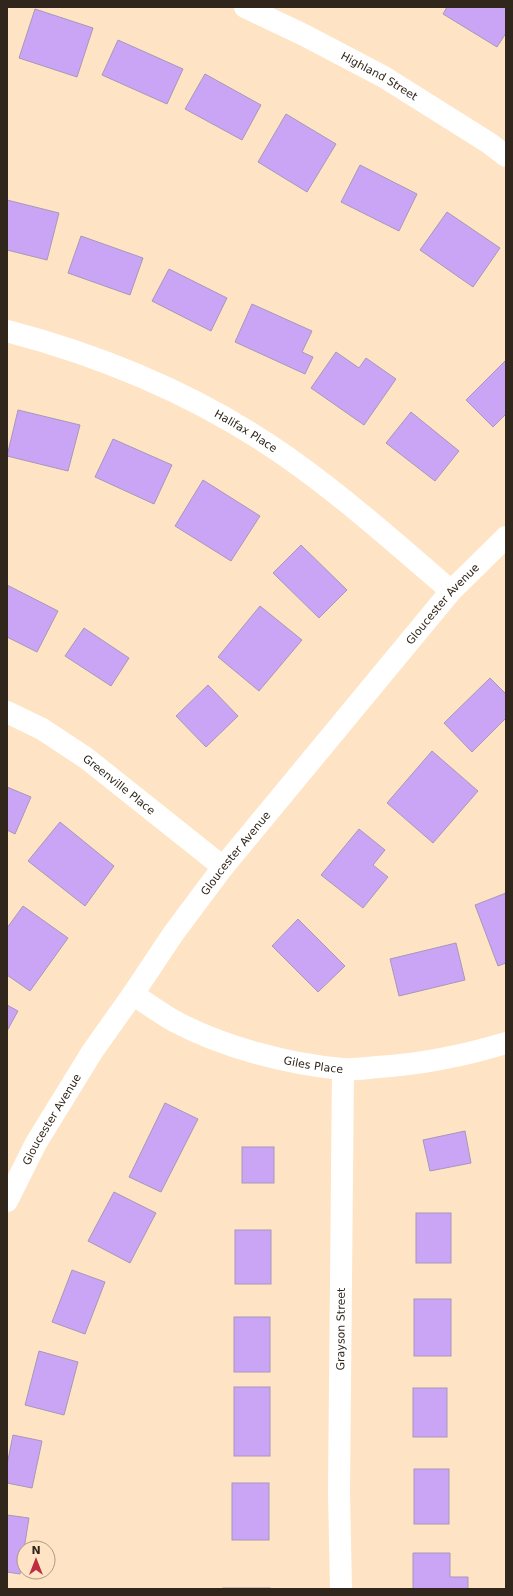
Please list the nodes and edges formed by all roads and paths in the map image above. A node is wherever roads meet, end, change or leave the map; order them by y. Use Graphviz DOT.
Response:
graph roads {
  1 [pos="245,7"];
  2 [pos="506,156"];
  3 [pos="7,331"];
  4 [pos="506,537"];
  5 [pos="451,591"];
  6 [pos="7,712"];
  7 [pos="223,867"];
  8 [pos="133,994"];
  9 [pos="506,1042"];
  10 [pos="343,1069"];
  11 [pos="7,1201"];
  12 [pos="341,1589"];
  1 -- 2 [label="street, Highland Street"];
  3 -- 5 [label="street, Halifax Place"];
  4 -- 5 [label="street, Gloucester Avenue"];
  5 -- 7 [label="street, Gloucester Avenue"];
  6 -- 7 [label="street, Greenville Place"];
  7 -- 8 [label="street, Gloucester Avenue"];
  8 -- 10 [label="street, Giles Place"];
  8 -- 11 [label="street, Gloucester Avenue"];
  9 -- 10 [label="street, Giles Place"];
  10 -- 12 [label="street, Grayson Street"];
}
